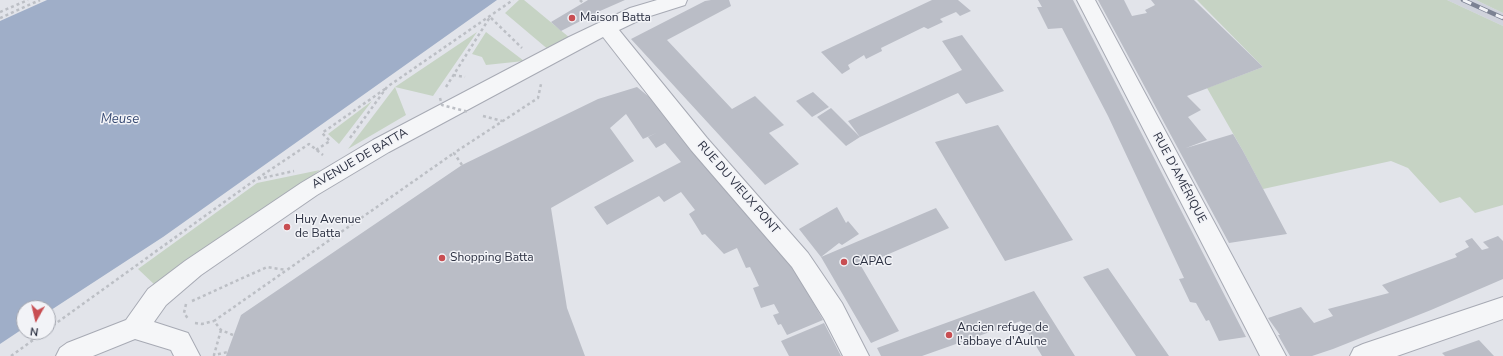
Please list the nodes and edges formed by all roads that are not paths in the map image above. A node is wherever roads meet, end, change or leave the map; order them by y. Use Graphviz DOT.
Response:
graph roads {
  1 [pos="678,0"];
  2 [pos="1086,0"];
  3 [pos="607,28"];
  4 [pos="1503,308"];
  5 [pos="135,328"];
  6 [pos="69,356"];
  7 [pos="187,356"];
  8 [pos="856,356"];
  9 [pos="1273,356"];
  10 [pos="1363,356"];
  1 -- 3 [label="street, AVENUE DE BATTA"];
  2 -- 9 [label="street, RUE D'AMÉRIQUE"];
  3 -- 5 [label="street, AVENUE DE BATTA"];
  3 -- 8 [label="street, RUE DU VIEUX PONT"];
  4 -- 10 [label="street"];
  5 -- 6 [label="street"];
  5 -- 7 [label="street"];
}
